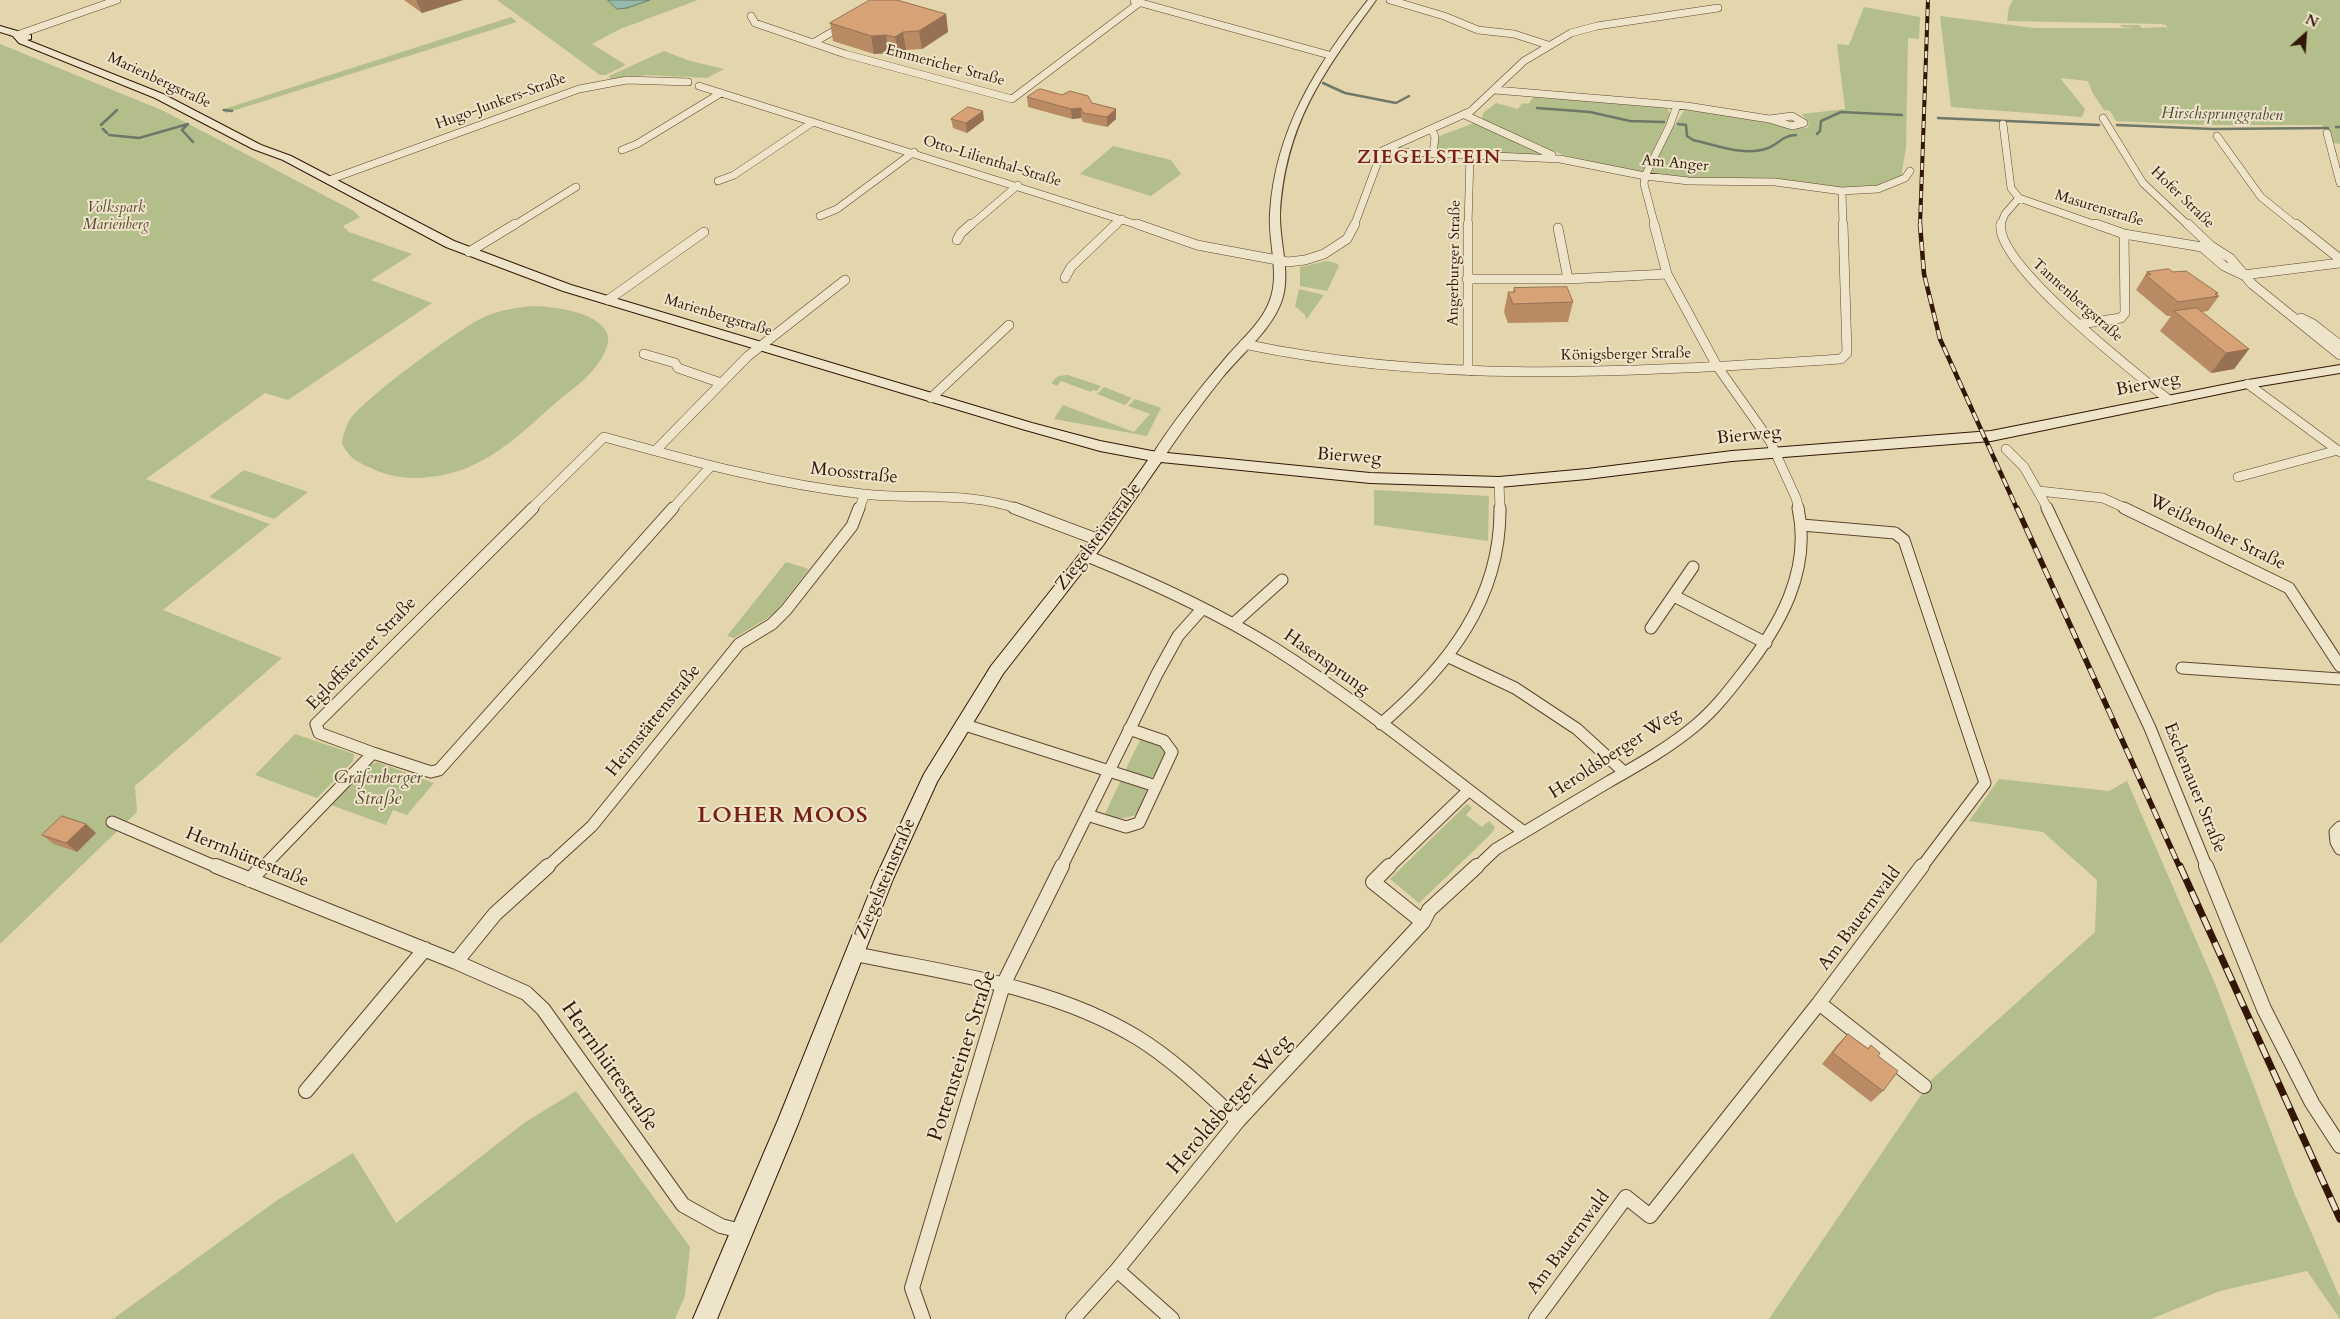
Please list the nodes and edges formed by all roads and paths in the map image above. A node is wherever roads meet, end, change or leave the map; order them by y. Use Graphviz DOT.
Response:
graph roads {
  1 [pos="116,0"];
  2 [pos="1129,0"];
  3 [pos="1372,0"];
  4 [pos="1390,0"];
  5 [pos="1139,3"];
  6 [pos="1718,8"];
  7 [pos="751,16"];
  8 [pos="850,22"];
  9 [pos="0,29"];
  10 [pos="17,35"];
  11 [pos="813,43"];
  12 [pos="1548,46"];
  13 [pos="1329,55"];
  14 [pos="139,80"];
  15 [pos="125,81"];
  16 [pos="688,82"];
  17 [pos="699,86"];
  18 [pos="1495,90"];
  19 [pos="721,93"];
  20 [pos="1677,105"];
  21 [pos="1465,115"];
  22 [pos="2102,118"];
  23 [pos="1769,119"];
  24 [pos="813,122"];
  25 [pos="2003,124"];
  26 [pos="1432,130"];
  27 [pos="2327,133"];
  28 [pos="2217,136"];
  29 [pos="622,150"];
  30 [pos="1382,151"];
  31 [pos="914,152"];
  32 [pos="1433,154"];
  33 [pos="1470,156"];
  34 [pos="287,158"];
  35 [pos="1560,159"];
  36 [pos="1910,171"];
  37 [pos="1645,176"];
  38 [pos="329,180"];
  39 [pos="718,181"];
  40 [pos="2340,183"];
  41 [pos="1018,185"];
  42 [pos="576,187"];
  43 [pos="1842,191"];
  44 [pos="2019,198"];
  45 [pos="820,216"];
  46 [pos="1122,219"];
  47 [pos="1558,228"];
  48 [pos="704,232"];
  49 [pos="2124,234"];
  50 [pos="957,240"];
  51 [pos="2211,246"];
  52 [pos="2202,247"];
  53 [pos="469,252"];
  54 [pos="1277,260"];
  55 [pos="2340,261"];
  56 [pos="1667,274"];
  57 [pos="2243,275"];
  58 [pos="1065,278"];
  59 [pos="1568,278"];
  60 [pos="1468,279"];
  61 [pos="845,280"];
  62 [pos="608,300"];
  63 [pos="2292,315"];
  64 [pos="2080,324"];
  65 [pos="1009,325"];
  66 [pos="1244,344"];
  67 [pos="2340,345"];
  68 [pos="760,346"];
  69 [pos="644,354"];
  70 [pos="2340,356"];
  71 [pos="1717,366"];
  72 [pos="2340,369"];
  73 [pos="1468,370"];
  74 [pos="721,383"];
  75 [pos="2248,384"];
  76 [pos="931,398"];
  77 [pos="2169,400"];
  78 [pos="604,437"];
  79 [pos="2006,449"];
  80 [pos="656,450"];
  81 [pos="2339,451"];
  82 [pos="1776,452"];
  83 [pos="1158,457"];
  84 [pos="710,466"];
  85 [pos="2238,477"];
  86 [pos="1499,482"];
  87 [pos="2038,491"];
  88 [pos="865,494"];
  89 [pos="1802,525"];
  90 [pos="1099,540"];
  91 [pos="1087,556"];
  92 [pos="1693,568"];
  93 [pos="1282,580"];
  94 [pos="1674,596"];
  95 [pos="1202,608"];
  96 [pos="1233,624"];
  97 [pos="1651,628"];
  98 [pos="1766,643"];
  99 [pos="1449,657"];
  100 [pos="2340,666"];
  101 [pos="2182,668"];
  102 [pos="2340,680"];
  103 [pos="962,724"];
  104 [pos="1381,724"];
  105 [pos="1129,729"];
  106 [pos="373,753"];
  107 [pos="1108,770"];
  108 [pos="1624,772"];
  109 [pos="1156,786"];
  110 [pos="1468,791"];
  111 [pos="1087,815"];
  112 [pos="112,822"];
  113 [pos="2340,826"];
  114 [pos="1524,832"];
  115 [pos="2340,850"];
  116 [pos="250,880"];
  117 [pos="1423,922"];
  118 [pos="425,949"];
  119 [pos="855,954"];
  120 [pos="456,962"];
  121 [pos="1003,985"];
  122 [pos="1819,1004"];
  123 [pos="1924,1086"];
  124 [pos="306,1091"];
  125 [pos="1238,1121"];
  126 [pos="2339,1142"];
  127 [pos="741,1232"];
  128 [pos="1117,1270"];
  129 [pos="704,1319"];
  130 [pos="923,1319"];
  131 [pos="1074,1319"];
  132 [pos="1172,1319"];
  133 [pos="1536,1319"];
  1 -- 10 [label="street"];
  2 -- 5 [label="street"];
  3 -- 13 [label="street, Ziegelsteinstraße"];
  4 -- 12 [label="street"];
  5 -- 11 [label="street, Emmericher Straße"];
  5 -- 13 [label="street"];
  6 -- 12 [label="street"];
  7 -- 11 [label="street, Emmericher Straße"];
  8 -- 11 [label="street"];
  9 -- 10 [label="main road, Marienbergstraße"];
  10 -- 14 [label="main road, Marienbergstraße"];
  10 -- 15 [label="main road, Marienbergstraße"];
  12 -- 18 [label="street"];
  13 -- 54 [label="street, Ziegelsteinstraße"];
  14 -- 15 [label="main road"];
  14 -- 34 [label="main road, Marienbergstraße"];
  15 -- 34 [label="main road, Marienbergstraße"];
  16 -- 38 [label="street, Hugo-Junkers-Straße"];
  17 -- 19 [label="street, Otto-Lilienthal-Straße"];
  18 -- 20 [label="street"];
  18 -- 21 [label="street"];
  19 -- 24 [label="street, Otto-Lilienthal-Straße"];
  19 -- 29 [label="street"];
  20 -- 23 [label="street"];
  20 -- 37 [label="street"];
  21 -- 26 [label="street"];
  21 -- 35 [label="street"];
  22 -- 51 [label="street, Hofer Straße"];
  24 -- 31 [label="street, Otto-Lilienthal-Straße"];
  24 -- 39 [label="street"];
  25 -- 44 [label="street"];
  26 -- 30 [label="street"];
  26 -- 32 [label="street"];
  27 -- 40 [label="street"];
  28 -- 55 [label="street"];
  30 -- 32 [label="street, Am Anger"];
  30 -- 54 [label="street"];
  31 -- 41 [label="street, Otto-Lilienthal-Straße"];
  31 -- 45 [label="street"];
  32 -- 33 [label="street, Am Anger"];
  33 -- 35 [label="street, Am Anger"];
  33 -- 60 [label="street, Angerburger Straße"];
  34 -- 38 [label="main road, Marienbergstraße"];
  35 -- 37 [label="street, Am Anger"];
  36 -- 43 [label="street, Am Anger"];
  37 -- 43 [label="street, Am Anger"];
  37 -- 56 [label="street, Heroldsberger Weg"];
  38 -- 53 [label="main road, Marienbergstraße"];
  41 -- 46 [label="street, Otto-Lilienthal-Straße"];
  41 -- 50 [label="street"];
  42 -- 53 [label="street"];
  43 -- 71 [label="street, Königsberger Straße"];
  44 -- 49 [label="street, Masurenstraße"];
  44 -- 64 [label="street, Tannenbergstraße"];
  46 -- 54 [label="street, Otto-Lilienthal-Straße"];
  46 -- 58 [label="street"];
  47 -- 59 [label="street"];
  48 -- 62 [label="street"];
  49 -- 52 [label="street, Masurenstraße"];
  49 -- 64 [label="street"];
  51 -- 52 [label="street, Hofer Straße"];
  51 -- 57 [label="street, Hofer Straße"];
  52 -- 57 [label="street, Hofer Straße"];
  53 -- 62 [label="main road, Marienbergstraße"];
  54 -- 66 [label="street, Ziegelsteinstraße"];
  55 -- 57 [label="street"];
  56 -- 59 [label="street"];
  56 -- 71 [label="street, Heroldsberger Weg"];
  57 -- 63 [label="street, Hofer Straße"];
  59 -- 60 [label="street"];
  60 -- 73 [label="street, Angerburger Straße"];
  61 -- 68 [label="street"];
  62 -- 68 [label="main road, Marienbergstraße"];
  63 -- 67 [label="street, Hofer Straße"];
  63 -- 70 [label="street, Hofer Straße"];
  64 -- 77 [label="street, Tannenbergstraße"];
  65 -- 76 [label="street"];
  66 -- 73 [label="street, Königsberger Straße"];
  66 -- 83 [label="street, Ziegelsteinstraße"];
  68 -- 74 [label="street"];
  68 -- 76 [label="main road, Marienbergstraße"];
  69 -- 74 [label="street"];
  71 -- 73 [label="street, Königsberger Straße"];
  71 -- 82 [label="street, Heroldsberger Weg"];
  72 -- 75 [label="main road, Bierweg"];
  74 -- 80 [label="street"];
  75 -- 77 [label="main road, Bierweg"];
  75 -- 81 [label="street"];
  76 -- 83 [label="main road, Marienbergstraße"];
  77 -- 82 [label="main road, Bierweg"];
  78 -- 80 [label="street, Moosstraße"];
  78 -- 106 [label="street, Egloffsteiner Straße"];
  79 -- 87 [label="street, Eschenauer Straße"];
  80 -- 84 [label="street, Moosstraße"];
  81 -- 85 [label="street"];
  82 -- 86 [label="main road, Bierweg"];
  82 -- 89 [label="street, Heroldsberger Weg"];
  83 -- 86 [label="main road, Bierweg"];
  83 -- 90 [label="main road, Ziegelsteinstraße"];
  84 -- 88 [label="street, Moosstraße"];
  84 -- 106 [label="street"];
  86 -- 99 [label="street"];
  87 -- 100 [label="street, Weißenoher Straße"];
  87 -- 126 [label="street, Eschenauer Straße"];
  88 -- 90 [label="street, Moosstraße"];
  88 -- 120 [label="street, Heimstättenstraße"];
  89 -- 98 [label="street, Heroldsberger Weg"];
  89 -- 122 [label="street, Am Bauernwald"];
  90 -- 91 [label="main road, Ziegelsteinstraße"];
  91 -- 95 [label="street, Hasensprung"];
  91 -- 103 [label="main road, Ziegelsteinstraße"];
  92 -- 94 [label="street"];
  93 -- 96 [label="street"];
  94 -- 97 [label="street"];
  94 -- 98 [label="street"];
  95 -- 96 [label="street, Hasensprung"];
  95 -- 105 [label="street, Pottensteiner Straße"];
  96 -- 104 [label="street, Hasensprung"];
  98 -- 108 [label="street, Heroldsberger Weg"];
  99 -- 104 [label="street"];
  99 -- 108 [label="street"];
  101 -- 102 [label="street"];
  103 -- 107 [label="street"];
  103 -- 119 [label="main road, Ziegelsteinstraße"];
  104 -- 110 [label="street, Hasensprung"];
  105 -- 107 [label="street, Pottensteiner Straße"];
  105 -- 109 [label="street"];
  106 -- 116 [label="street"];
  107 -- 109 [label="street"];
  107 -- 111 [label="street, Pottensteiner Straße"];
  108 -- 114 [label="street, Heroldsberger Weg"];
  109 -- 111 [label="street"];
  110 -- 114 [label="street, Hasensprung"];
  110 -- 117 [label="street"];
  111 -- 121 [label="street, Pottensteiner Straße"];
  112 -- 116 [label="street, Herrnhüttestraße"];
  113 -- 115 [label="street"];
  114 -- 117 [label="street, Heroldsberger Weg"];
  116 -- 118 [label="street, Herrnhüttestraße"];
  117 -- 125 [label="street, Heroldsberger Weg"];
  118 -- 120 [label="street, Herrnhüttestraße"];
  118 -- 124 [label="street"];
  119 -- 121 [label="street"];
  119 -- 127 [label="main road, Ziegelsteinstraße"];
  120 -- 127 [label="street, Herrnhüttestraße"];
  121 -- 125 [label="street"];
  121 -- 130 [label="street, Pottensteiner Straße"];
  122 -- 123 [label="street"];
  122 -- 133 [label="street, Am Bauernwald"];
  125 -- 128 [label="street, Heroldsberger Weg"];
  127 -- 129 [label="main road, Ziegelsteinstraße"];
  128 -- 131 [label="street, Heroldsberger Weg"];
  128 -- 132 [label="street"];
}
